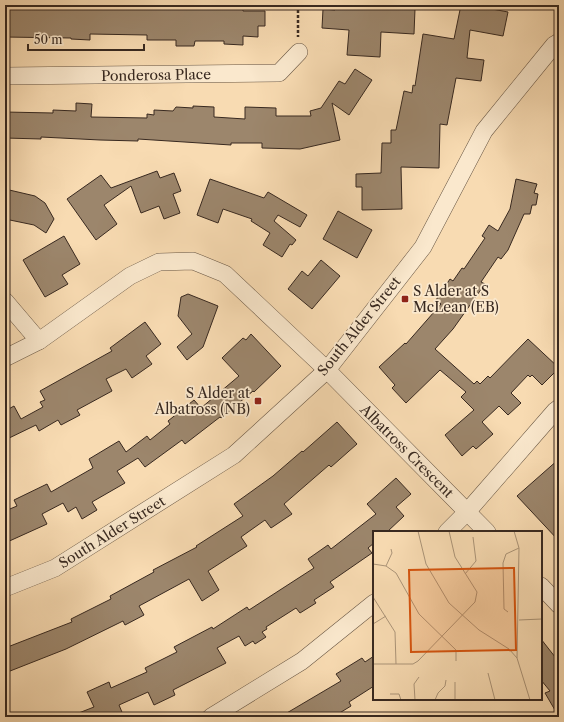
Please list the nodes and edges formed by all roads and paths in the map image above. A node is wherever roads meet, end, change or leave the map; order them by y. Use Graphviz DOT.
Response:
graph roads {
  1 [pos="298,5"];
  2 [pos="559,42"];
  3 [pos="299,52"];
  4 [pos="5,76"];
  5 [pos="5,301"];
  6 [pos="39,341"];
  7 [pos="5,358"];
  8 [pos="327,370"];
  9 [pos="559,408"];
  10 [pos="467,512"];
  11 [pos="449,531"];
  12 [pos="486,531"];
  13 [pos="542,587"];
  14 [pos="5,588"];
  15 [pos="373,604"];
  16 [pos="559,605"];
  17 [pos="210,717"];
  1 -- 3 [label="path"];
  2 -- 8 [label="street, South Alder Street"];
  3 -- 4 [label="street, Ponderosa Place"];
  5 -- 6 [label="street"];
  6 -- 7 [label="street, Albatross Crescent"];
  6 -- 8 [label="street, Albatross Crescent"];
  8 -- 10 [label="street, Albatross Crescent"];
  8 -- 14 [label="street, South Alder Street"];
  9 -- 10 [label="street"];
  10 -- 11 [label="street"];
  10 -- 12 [label="street, Albatross Crescent"];
  13 -- 16 [label="street"];
  15 -- 17 [label="street"];
}
